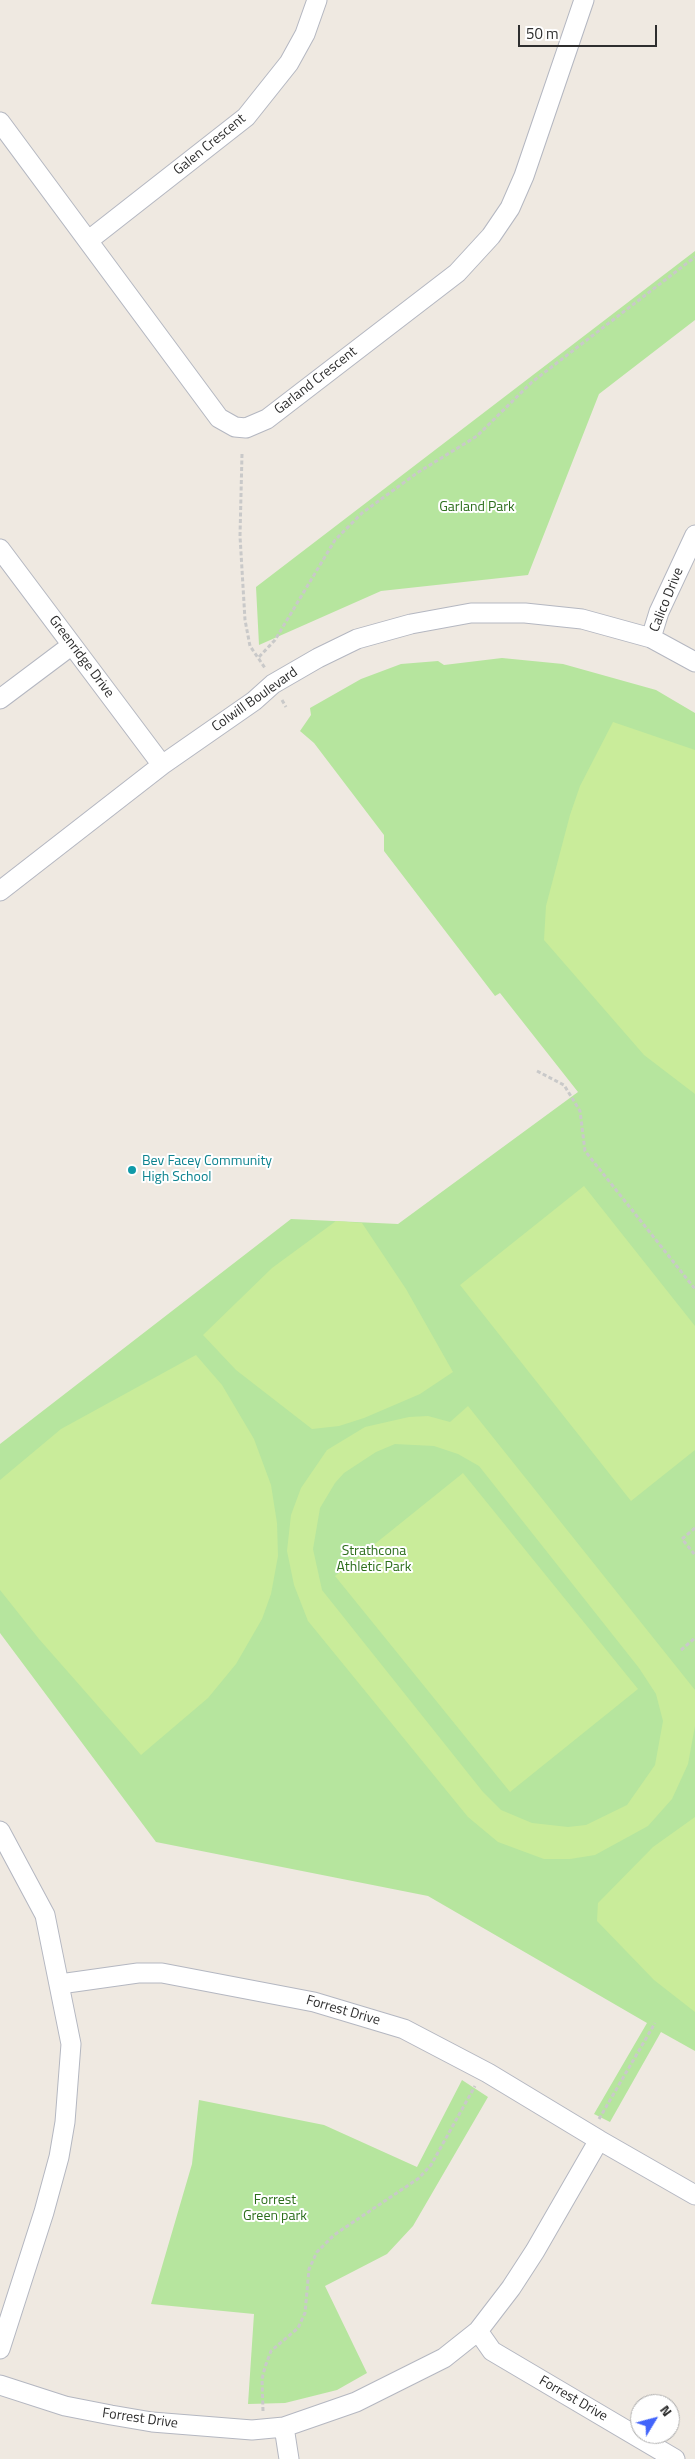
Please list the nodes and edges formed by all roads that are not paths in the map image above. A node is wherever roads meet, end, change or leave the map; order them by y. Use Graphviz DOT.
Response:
graph roads {
  1 [pos="317,0"];
  2 [pos="584,0"];
  3 [pos="0,122"];
  4 [pos="89,240"];
  5 [pos="695,535"];
  6 [pos="0,549"];
  7 [pos="652,638"];
  8 [pos="72,645"];
  9 [pos="695,662"];
  10 [pos="0,699"];
  11 [pos="162,766"];
  12 [pos="0,891"];
  13 [pos="0,1832"];
  14 [pos="60,1984"];
  15 [pos="599,2140"];
  16 [pos="695,2194"];
  17 [pos="478,2331"];
  18 [pos="0,2348"];
  19 [pos="0,2385"];
  20 [pos="284,2427"];
  21 [pos="289,2459"];
  22 [pos="674,2459"];
  1 -- 4 [label="street, Galen Crescent"];
  2 -- 4 [label="street, Garland Crescent"];
  3 -- 4 [label="street, Garland Crescent"];
  5 -- 7 [label="street, Calico Drive"];
  6 -- 8 [label="street, Greenridge Drive"];
  7 -- 9 [label="street, Colwill Boulevard"];
  7 -- 11 [label="street, Colwill Boulevard"];
  8 -- 10 [label="street"];
  8 -- 11 [label="street, Greenridge Drive"];
  11 -- 12 [label="street, Colwill Boulevard"];
  13 -- 14 [label="street"];
  14 -- 15 [label="street, Forrest Drive"];
  14 -- 18 [label="street"];
  15 -- 16 [label="street, Forrest Drive"];
  15 -- 17 [label="street, Forrest Drive"];
  17 -- 20 [label="street, Forrest Drive"];
  17 -- 22 [label="street, Forrest Drive"];
  19 -- 20 [label="street, Forrest Drive"];
  20 -- 21 [label="street"];
}
